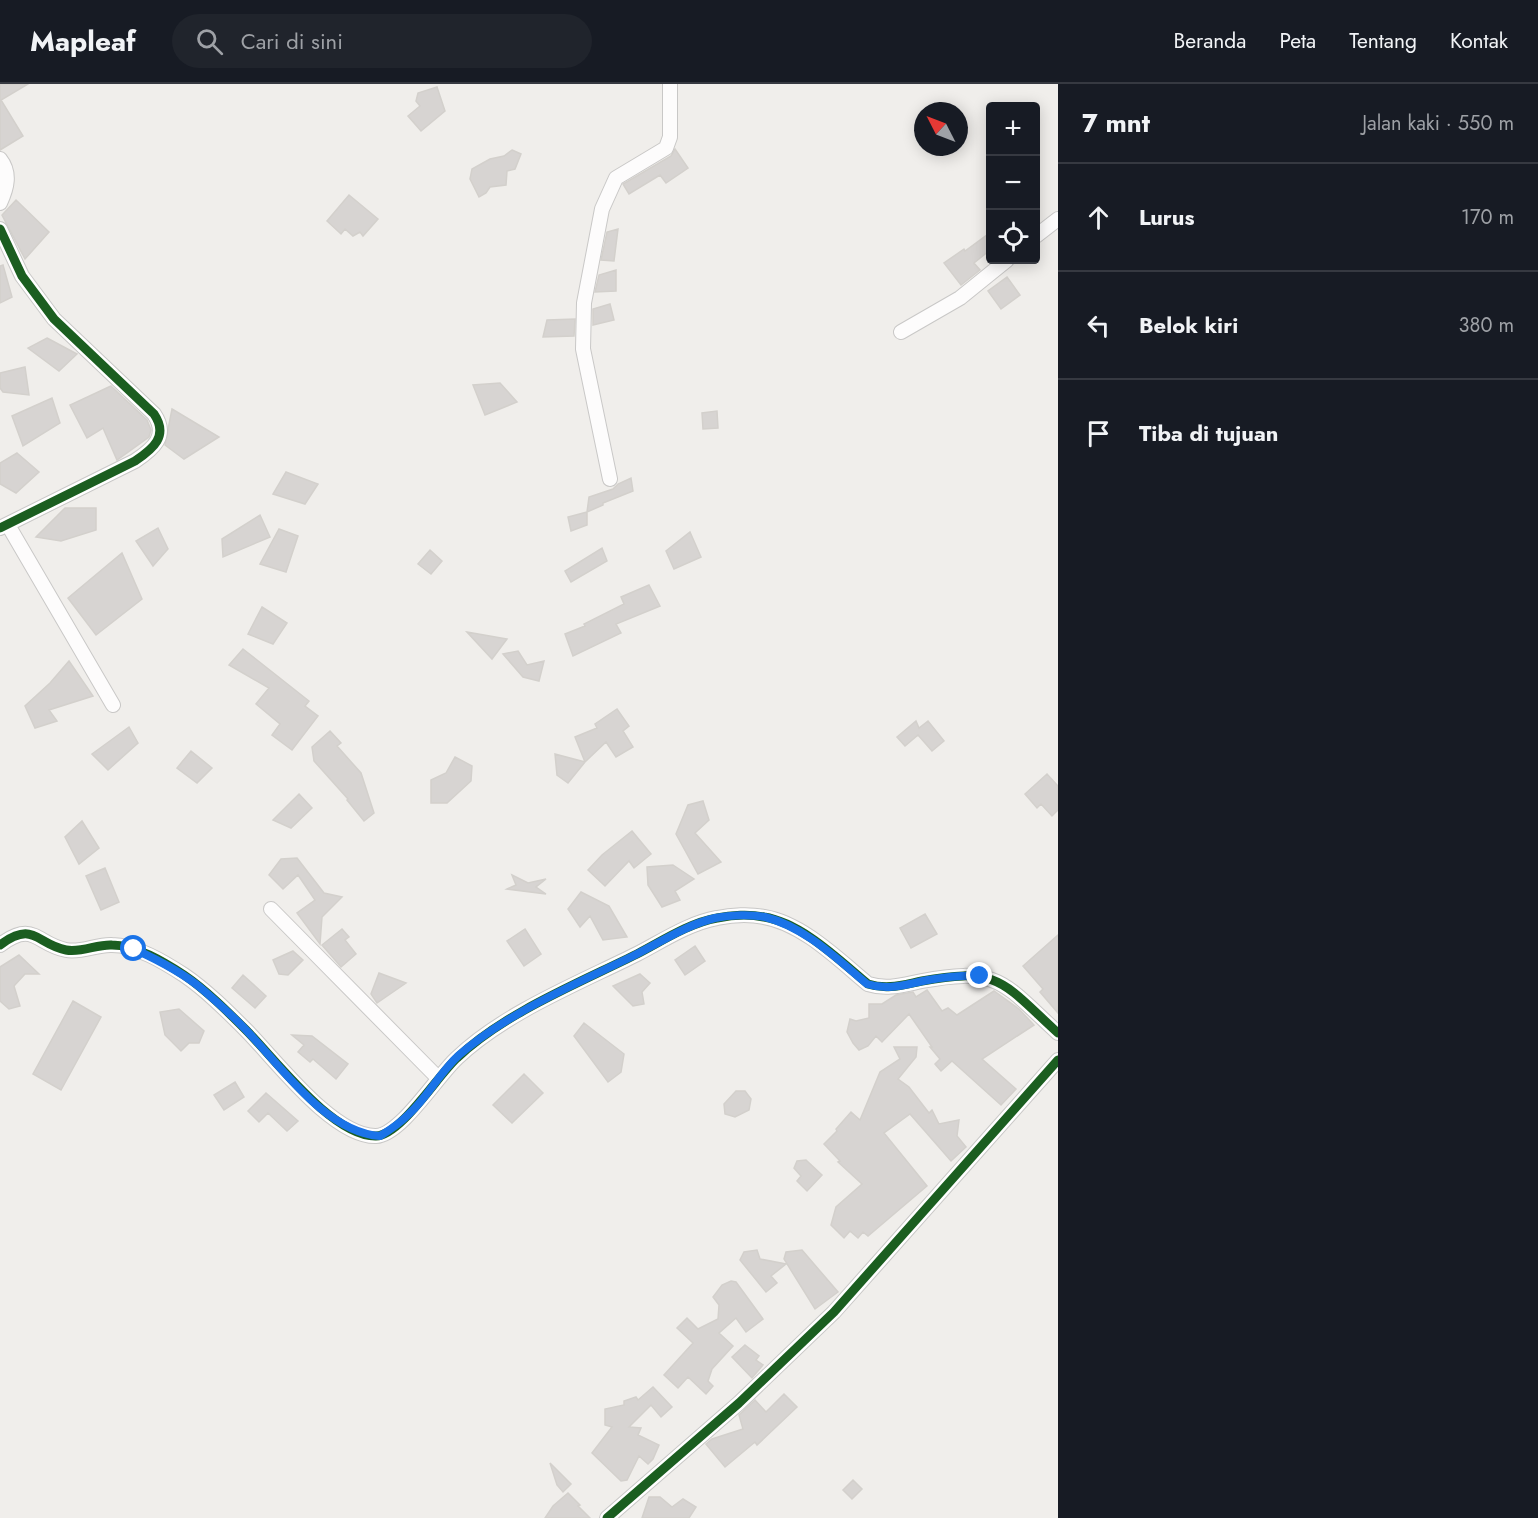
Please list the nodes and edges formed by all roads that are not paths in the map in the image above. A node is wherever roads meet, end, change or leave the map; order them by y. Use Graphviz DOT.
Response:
graph roads {
  1 [pos="670,84"];
  2 [pos="0,159"];
  3 [pos="0,203"];
  4 [pos="1058,219"];
  5 [pos="0,229"];
  6 [pos="1040,232"];
  7 [pos="1002,264"];
  8 [pos="901,332"];
  9 [pos="610,479"];
  10 [pos="4,527"];
  11 [pos="113,705"];
  12 [pos="271,909"];
  13 [pos="0,945"];
  14 [pos="1058,1033"];
  15 [pos="1058,1060"];
  16 [pos="438,1077"];
  17 [pos="607,1518"];
  1 -- 9 [label="street"];
  2 -- 3 [label="street"];
  4 -- 6 [label="street"];
  5 -- 10 [label="street"];
  7 -- 8 [label="street"];
  10 -- 11 [label="street"];
  12 -- 16 [label="street"];
  13 -- 16 [label="street"];
  14 -- 16 [label="street"];
  15 -- 17 [label="street"];
}
